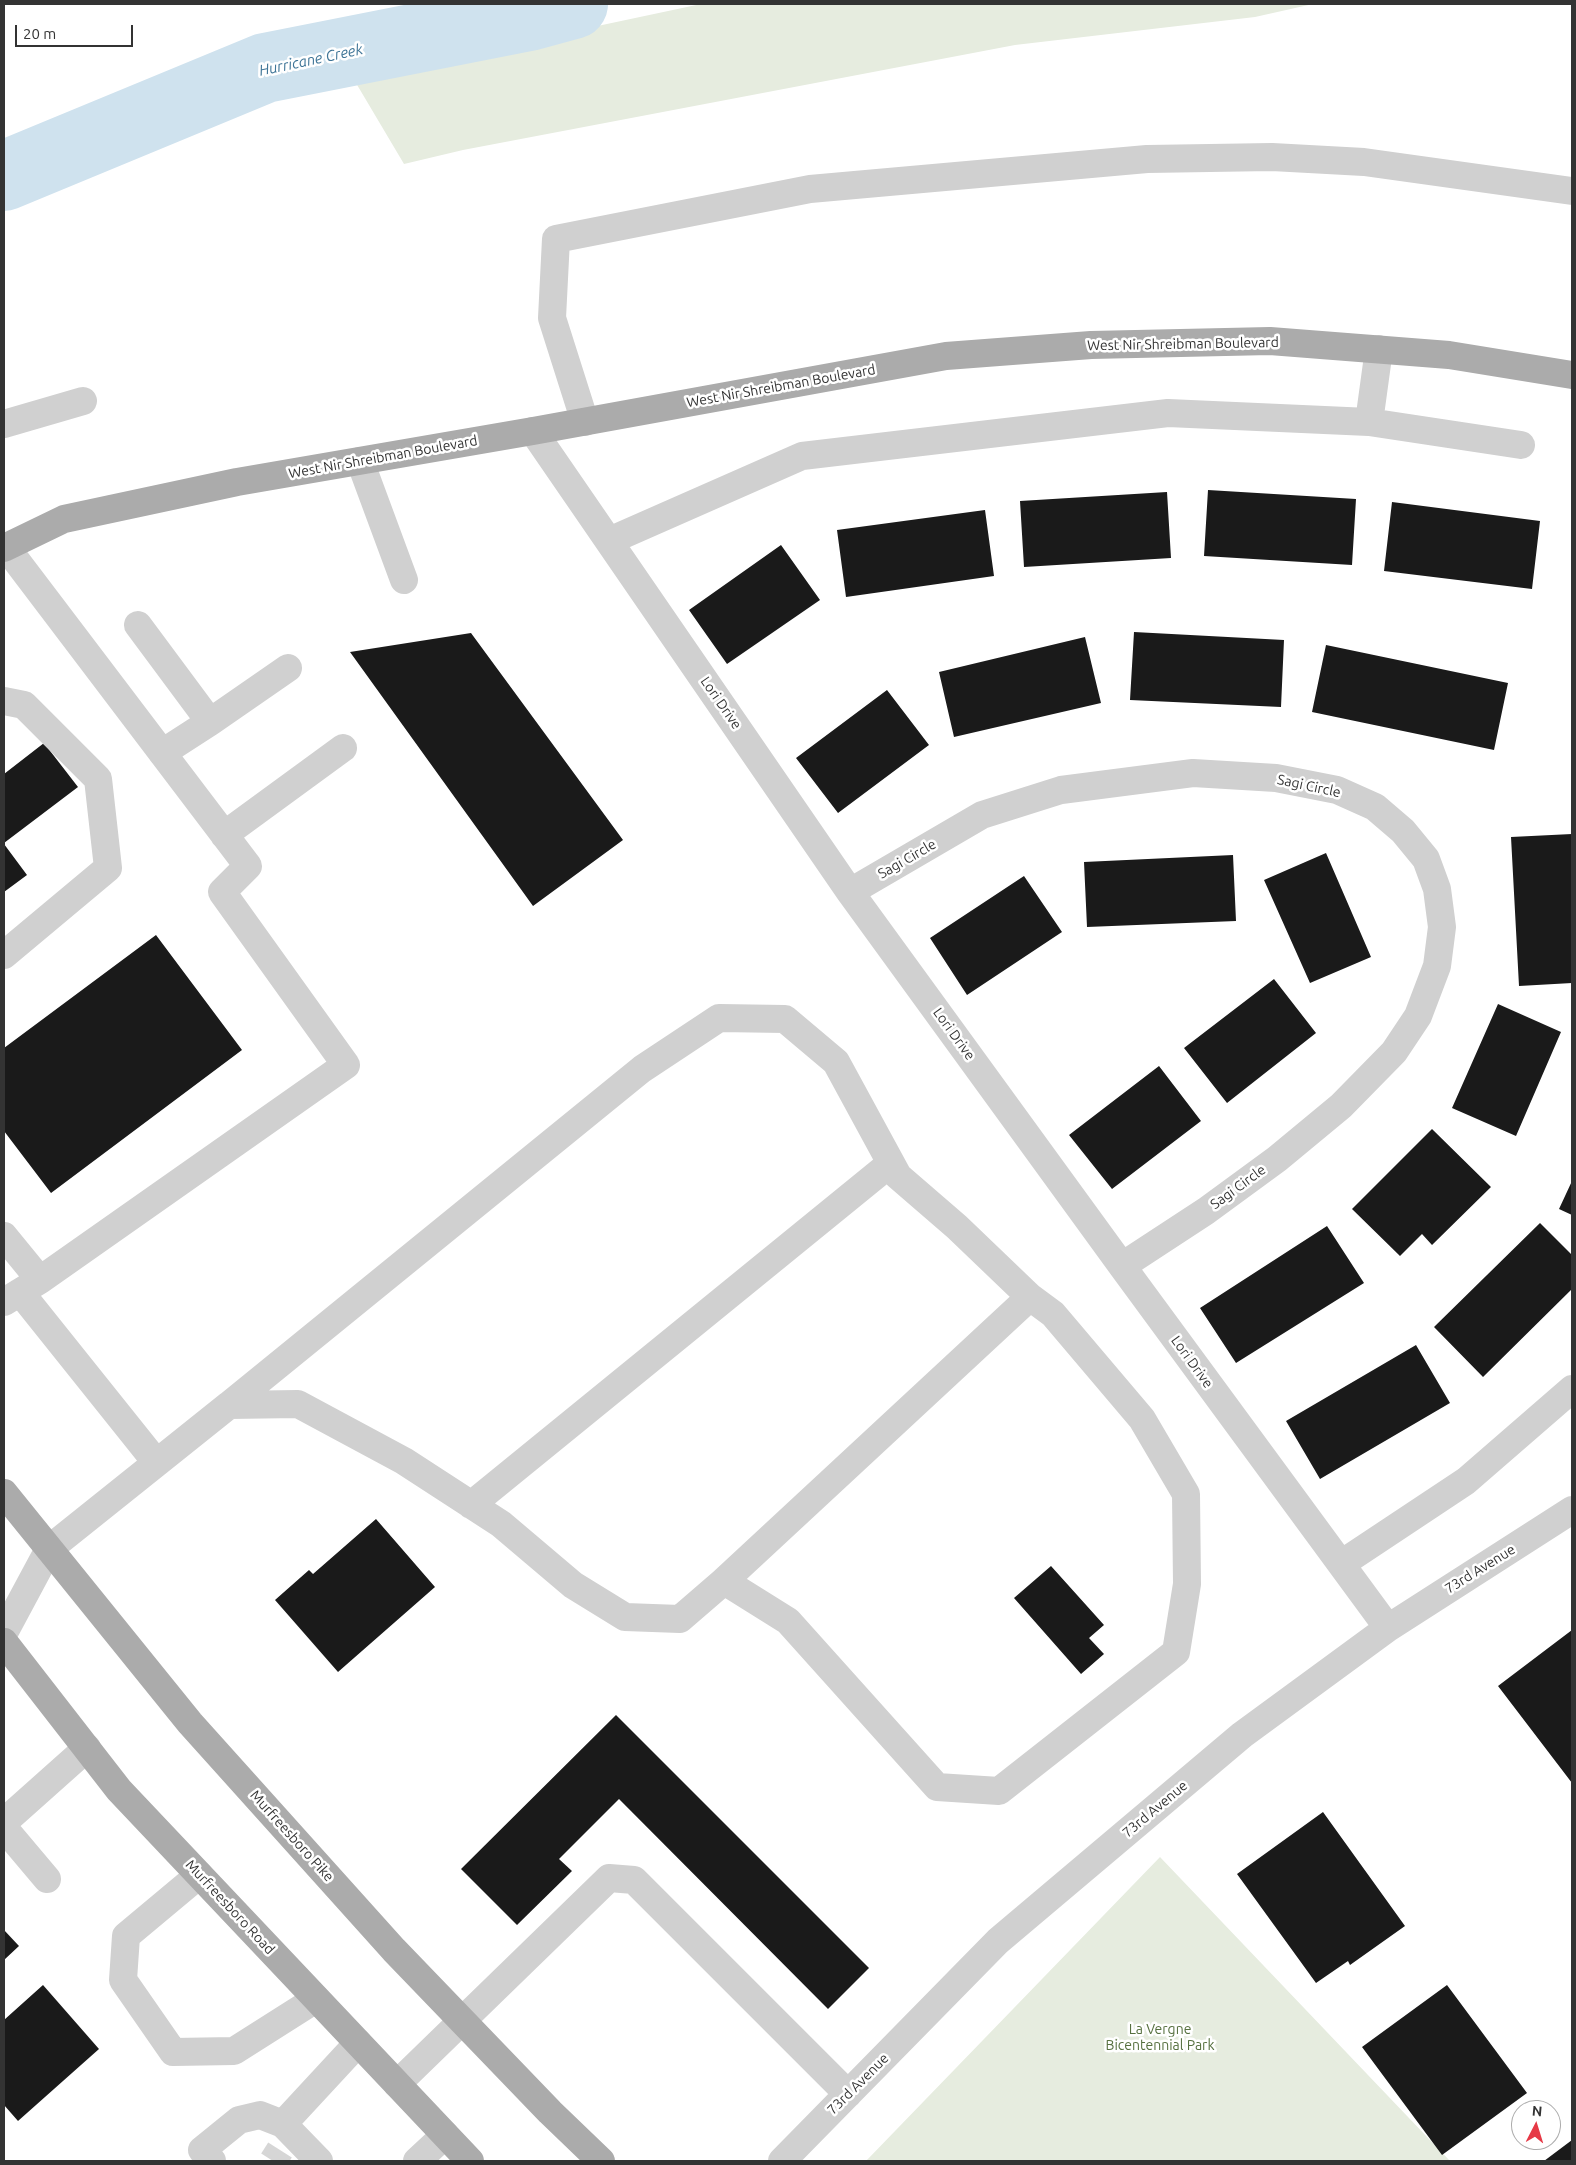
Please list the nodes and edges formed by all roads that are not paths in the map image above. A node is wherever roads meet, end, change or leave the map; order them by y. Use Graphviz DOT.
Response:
graph roads {
  1 [pos="1572,192"];
  2 [pos="1379,350"];
  3 [pos="1572,376"];
  4 [pos="83,401"];
  5 [pos="585,422"];
  6 [pos="1369,422"];
  7 [pos="4,424"];
  8 [pos="533,431"];
  9 [pos="1521,445"];
  10 [pos="360,460"];
  11 [pos="609,541"];
  12 [pos="5,547"];
  13 [pos="404,580"];
  14 [pos="138,625"];
  15 [pos="288,668"];
  16 [pos="4,701"];
  17 [pos="210,722"];
  18 [pos="343,748"];
  19 [pos="162,754"];
  20 [pos="224,835"];
  21 [pos="850,892"];
  22 [pos="4,955"];
  23 [pos="891,1164"];
  24 [pos="4,1236"];
  25 [pos="1122,1266"];
  26 [pos="21,1291"];
  27 [pos="1030,1297"];
  28 [pos="1572,1389"];
  29 [pos="229,1405"];
  30 [pos="156,1462"];
  31 [pos="4,1492"];
  32 [pos="471,1505"];
  33 [pos="1572,1510"];
  34 [pos="49,1549"];
  35 [pos="1341,1564"];
  36 [pos="724,1581"];
  37 [pos="1388,1628"];
  38 [pos="4,1633"];
  39 [pos="4,1642"];
  40 [pos="86,1748"];
  41 [pos="4,1822"];
  42 [pos="4,1828"];
  43 [pos="199,1874"];
  44 [pos="47,1879"];
  45 [pos="316,1999"];
  46 [pos="462,2022"];
  47 [pos="358,2043"];
  48 [pos="397,2084"];
  49 [pos="848,2094"];
  50 [pos="284,2135"];
  51 [pos="445,2135"];
  52 [pos="212,2161"];
  53 [pos="319,2161"];
  54 [pos="417,2161"];
  55 [pos="470,2161"];
  56 [pos="601,2161"];
  57 [pos="782,2161"];
  1 -- 5 [label="street"];
  2 -- 3 [label="main road, West Nir Shreibman Boulevard"];
  2 -- 5 [label="main road, West Nir Shreibman Boulevard"];
  2 -- 6 [label="street"];
  4 -- 7 [label="street"];
  5 -- 8 [label="main road, West Nir Shreibman Boulevard"];
  6 -- 9 [label="street"];
  6 -- 11 [label="street"];
  8 -- 10 [label="main road, West Nir Shreibman Boulevard"];
  8 -- 11 [label="street, Lori Drive"];
  10 -- 12 [label="main road, West Nir Shreibman Boulevard"];
  10 -- 13 [label="street"];
  11 -- 21 [label="street, Lori Drive"];
  12 -- 19 [label="street"];
  14 -- 17 [label="street"];
  15 -- 17 [label="street"];
  16 -- 22 [label="street"];
  17 -- 19 [label="street"];
  18 -- 20 [label="street"];
  19 -- 20 [label="street"];
  20 -- 26 [label="street"];
  21 -- 25 [label="street, Lori Drive"];
  21 -- 25 [label="street, Sagi Circle"];
  23 -- 27 [label="street"];
  23 -- 29 [label="street"];
  23 -- 32 [label="street"];
  24 -- 26 [label="street"];
  25 -- 35 [label="street, Lori Drive"];
  26 -- 30 [label="street"];
  27 -- 36 [label="street"];
  27 -- 36 [label="street"];
  28 -- 35 [label="street"];
  29 -- 30 [label="street"];
  29 -- 32 [label="street"];
  30 -- 34 [label="street"];
  31 -- 34 [label="main road, Murfreesboro Pike"];
  32 -- 36 [label="street"];
  33 -- 37 [label="street, 73rd Avenue"];
  34 -- 38 [label="street"];
  34 -- 46 [label="main road, Murfreesboro Pike"];
  35 -- 37 [label="street, Lori Drive"];
  37 -- 49 [label="street, 73rd Avenue"];
  39 -- 40 [label="main road, Murfreesboro Road"];
  40 -- 41 [label="street"];
  40 -- 43 [label="main road, Murfreesboro Road"];
  42 -- 44 [label="street"];
  43 -- 45 [label="main road, Murfreesboro Road"];
  43 -- 45 [label="street"];
  45 -- 47 [label="main road, Murfreesboro Road"];
  46 -- 48 [label="street"];
  46 -- 49 [label="street"];
  46 -- 56 [label="main road, Murfreesboro Pike"];
  47 -- 48 [label="main road, Murfreesboro Road"];
  47 -- 50 [label="street"];
  48 -- 51 [label="main road, Murfreesboro Road"];
  49 -- 57 [label="street, 73rd Avenue"];
  50 -- 52 [label="street"];
  50 -- 53 [label="street"];
  51 -- 54 [label="street"];
  51 -- 55 [label="main road, Murfreesboro Road"];
}
